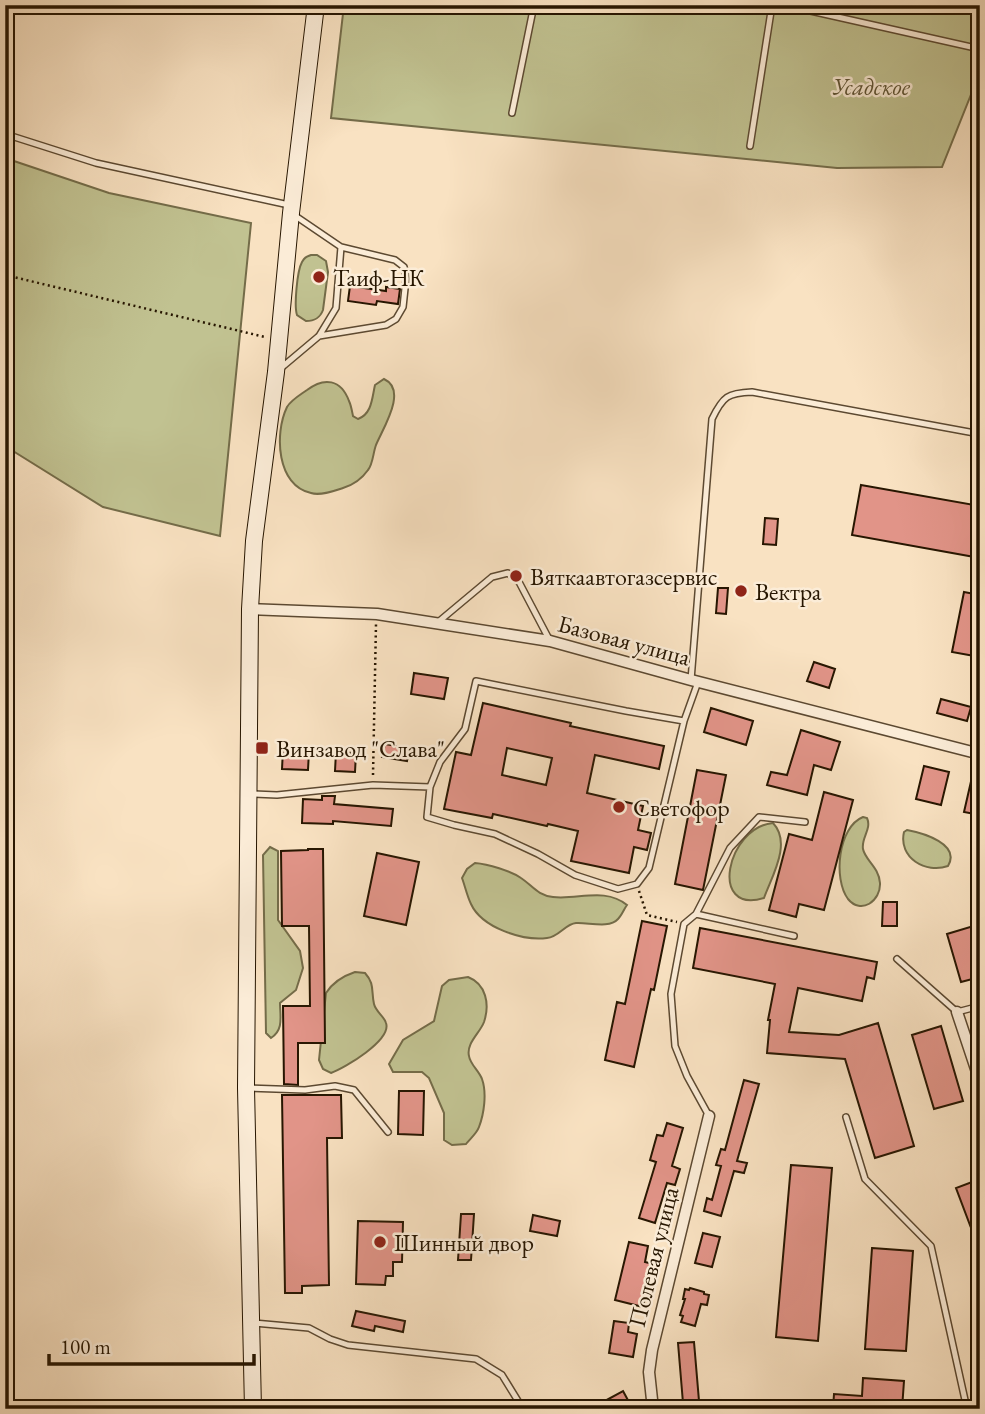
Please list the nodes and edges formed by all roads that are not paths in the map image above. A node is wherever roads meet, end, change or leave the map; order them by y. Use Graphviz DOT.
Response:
graph roads {
  1 [pos="316,5"];
  2 [pos="534,5"];
  3 [pos="772,5"];
  4 [pos="784,5"];
  5 [pos="980,49"];
  6 [pos="512,113"];
  7 [pos="5,134"];
  8 [pos="750,146"];
  9 [pos="292,209"];
  10 [pos="341,247"];
  11 [pos="319,336"];
  12 [pos="276,372"];
  13 [pos="980,434"];
  14 [pos="250,609"];
  15 [pos="437,623"];
  16 [pos="550,641"];
  17 [pos="695,681"];
  18 [pos="684,721"];
  19 [pos="980,754"];
  20 [pos="430,787"];
  21 [pos="249,794"];
  22 [pos="805,822"];
  23 [pos="696,914"];
  24 [pos="794,936"];
  25 [pos="897,959"];
  26 [pos="980,1006"];
  27 [pos="957,1012"];
  28 [pos="980,1081"];
  29 [pos="246,1088"];
  30 [pos="709,1116"];
  31 [pos="846,1117"];
  32 [pos="388,1132"];
  33 [pos="251,1323"];
  34 [pos="253,1409"];
  35 [pos="523,1409"];
  36 [pos="653,1409"];
  37 [pos="967,1409"];
  1 -- 9 [label="main road"];
  2 -- 6 [label="lane"];
  3 -- 8 [label="lane"];
  4 -- 5 [label="lane"];
  7 -- 9 [label="lane"];
  9 -- 10 [label="lane"];
  9 -- 12 [label="main road"];
  10 -- 11 [label="lane"];
  10 -- 11 [label="lane"];
  11 -- 12 [label="lane"];
  12 -- 14 [label="main road"];
  13 -- 17 [label="lane"];
  14 -- 15 [label="street, Базовая улица"];
  14 -- 21 [label="main road"];
  15 -- 16 [label="street, Базовая улица"];
  15 -- 16 [label="lane"];
  16 -- 17 [label="street, Базовая улица"];
  17 -- 18 [label="lane"];
  17 -- 19 [label="street, Базовая улица"];
  18 -- 20 [label="lane"];
  18 -- 20 [label="lane"];
  20 -- 21 [label="lane"];
  21 -- 29 [label="main road"];
  22 -- 23 [label="lane"];
  23 -- 24 [label="lane"];
  23 -- 30 [label="lane"];
  25 -- 27 [label="lane"];
  26 -- 27 [label="lane"];
  27 -- 28 [label="street"];
  29 -- 32 [label="lane"];
  29 -- 33 [label="main road"];
  30 -- 36 [label="street, Полевая улица"];
  31 -- 37 [label="lane"];
  33 -- 34 [label="main road"];
  33 -- 35 [label="lane"];
}
